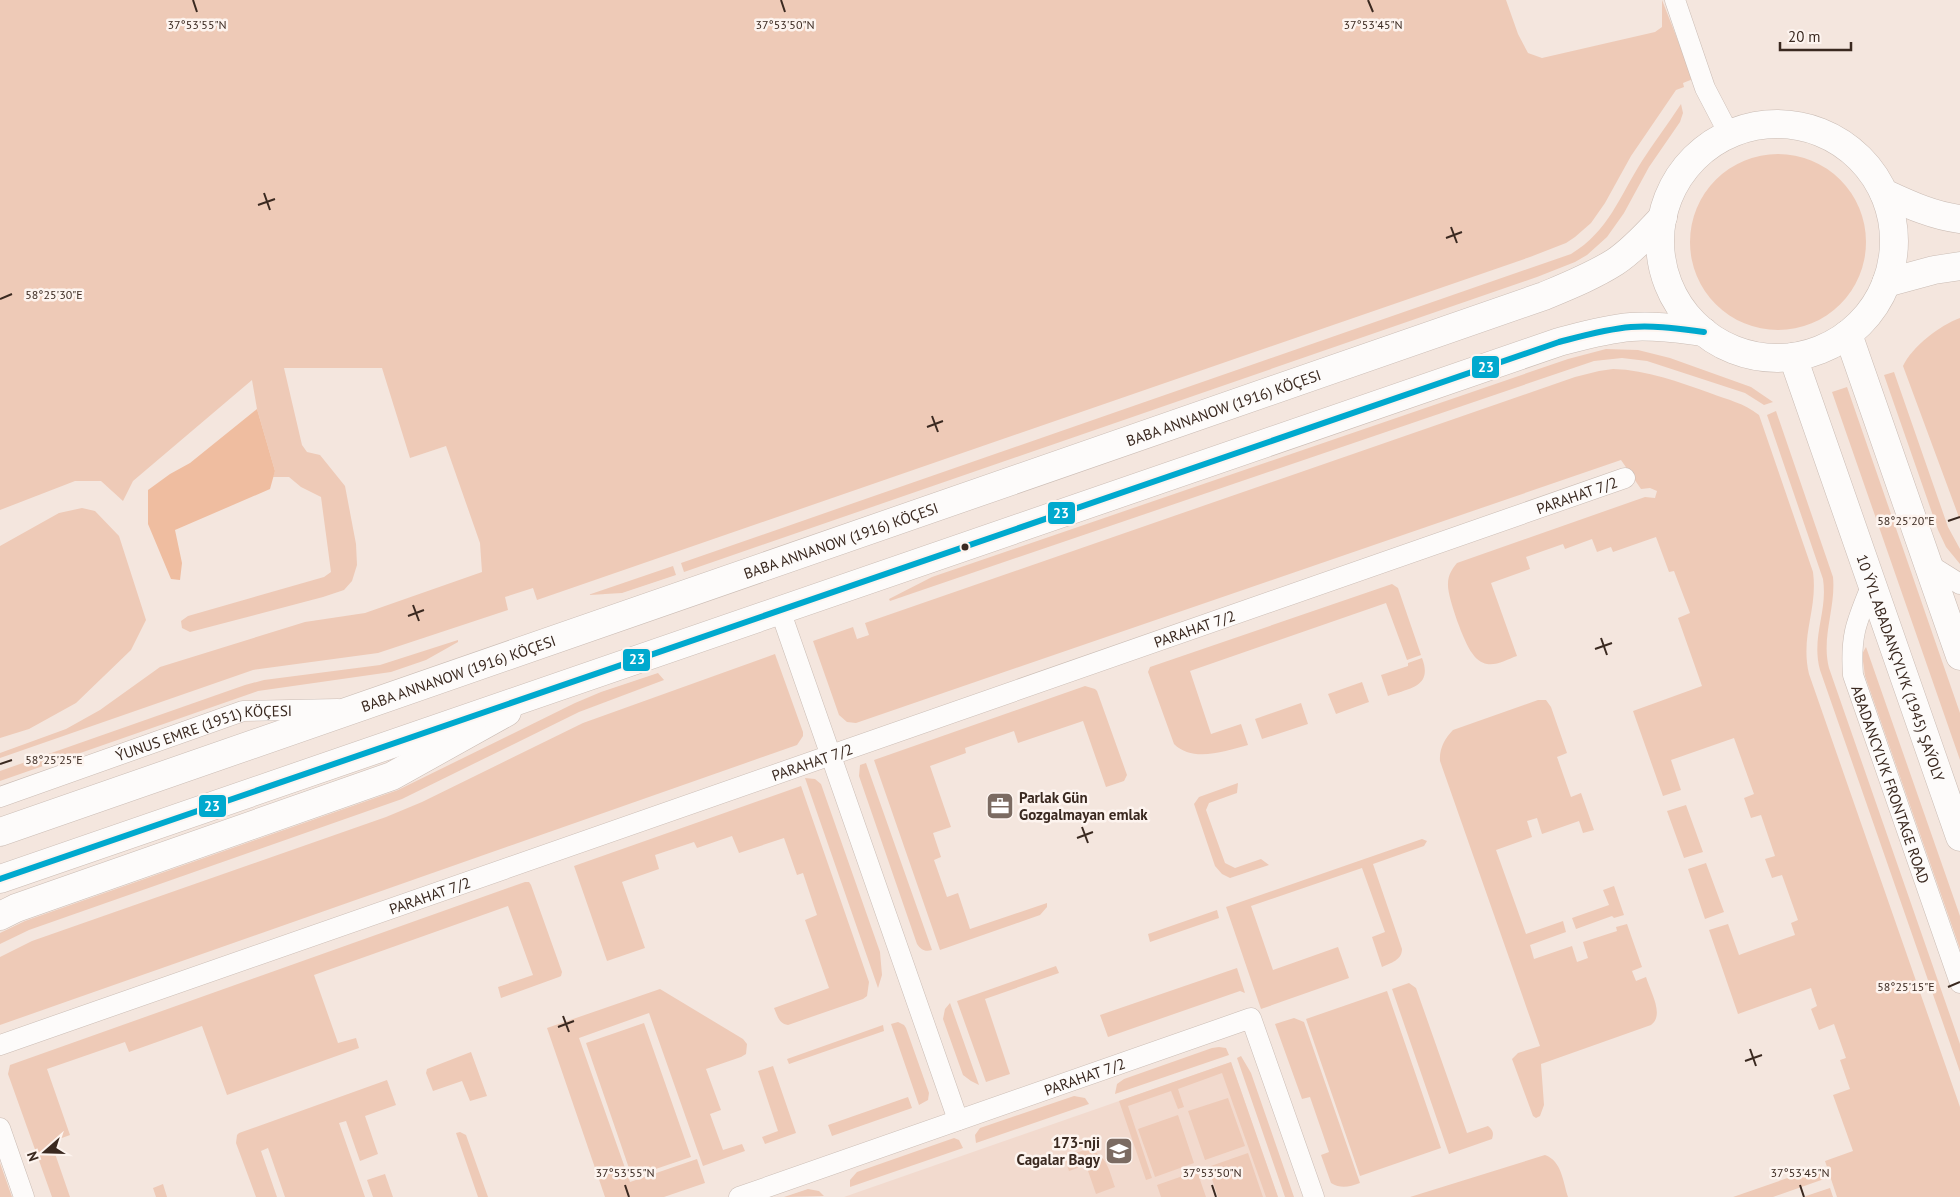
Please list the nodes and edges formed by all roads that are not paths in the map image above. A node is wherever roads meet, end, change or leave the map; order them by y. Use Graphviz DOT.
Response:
graph roads {
  1 [pos="1675,0"];
  2 [pos="1729,134"];
  3 [pos="1884,194"];
  4 [pos="1663,217"];
  5 [pos="1960,219"];
  6 [pos="1960,266"];
  7 [pos="1886,283"];
  8 [pos="1704,332"];
  9 [pos="1848,334"];
  10 [pos="1794,357"];
  11 [pos="1625,478"];
  12 [pos="1928,564"];
  13 [pos="1872,584"];
  14 [pos="1960,584"];
  15 [pos="780,610"];
  16 [pos="1960,656"];
  17 [pos="547,690"];
  18 [pos="356,708"];
  19 [pos="831,755"];
  20 [pos="0,796"];
  21 [pos="0,832"];
  22 [pos="1960,837"];
  23 [pos="0,879"];
  24 [pos="0,916"];
  25 [pos="1960,983"];
  26 [pos="0,1045"];
  27 [pos="958,1120"];
  28 [pos="0,1128"];
  29 [pos="24,1197"];
  30 [pos="739,1197"];
  31 [pos="1314,1197"];
  1 -- 2 [label="street"];
  2 -- 3 [label="main road"];
  2 -- 4 [label="main road"];
  3 -- 5 [label="main road"];
  3 -- 7 [label="main road"];
  4 -- 8 [label="main road"];
  4 -- 18 [label="main road, BABA ANNANOW (1916) KÖÇESI"];
  6 -- 7 [label="main road"];
  7 -- 9 [label="main road"];
  8 -- 10 [label="main road"];
  8 -- 15 [label="main road"];
  9 -- 10 [label="main road"];
  9 -- 12 [label="main road"];
  10 -- 13 [label="main road, 10 ÝYL ABADANÇYLYK (1945) ŞAÝOLY"];
  11 -- 19 [label="street, PARAHAT 7/2"];
  12 -- 14 [label="street"];
  12 -- 16 [label="main road"];
  13 -- 22 [label="main road, 10 ÝYL ABADANÇYLYK (1945) ŞAÝOLY"];
  13 -- 25 [label="street, ABADANCYLYK FRONTAGE ROAD"];
  15 -- 17 [label="main road"];
  15 -- 19 [label="street"];
  17 -- 23 [label="main road"];
  17 -- 24 [label="main road"];
  18 -- 20 [label="street, ÝUNUS EMRE (1951) KÖÇESI"];
  18 -- 21 [label="main road, BABA ANNANOW (1916) KÖÇESI"];
  19 -- 26 [label="street, PARAHAT 7/2"];
  19 -- 27 [label="street"];
  27 -- 30 [label="street, PARAHAT 7/2"];
  27 -- 31 [label="street, PARAHAT 7/2"];
  28 -- 29 [label="street"];
}
